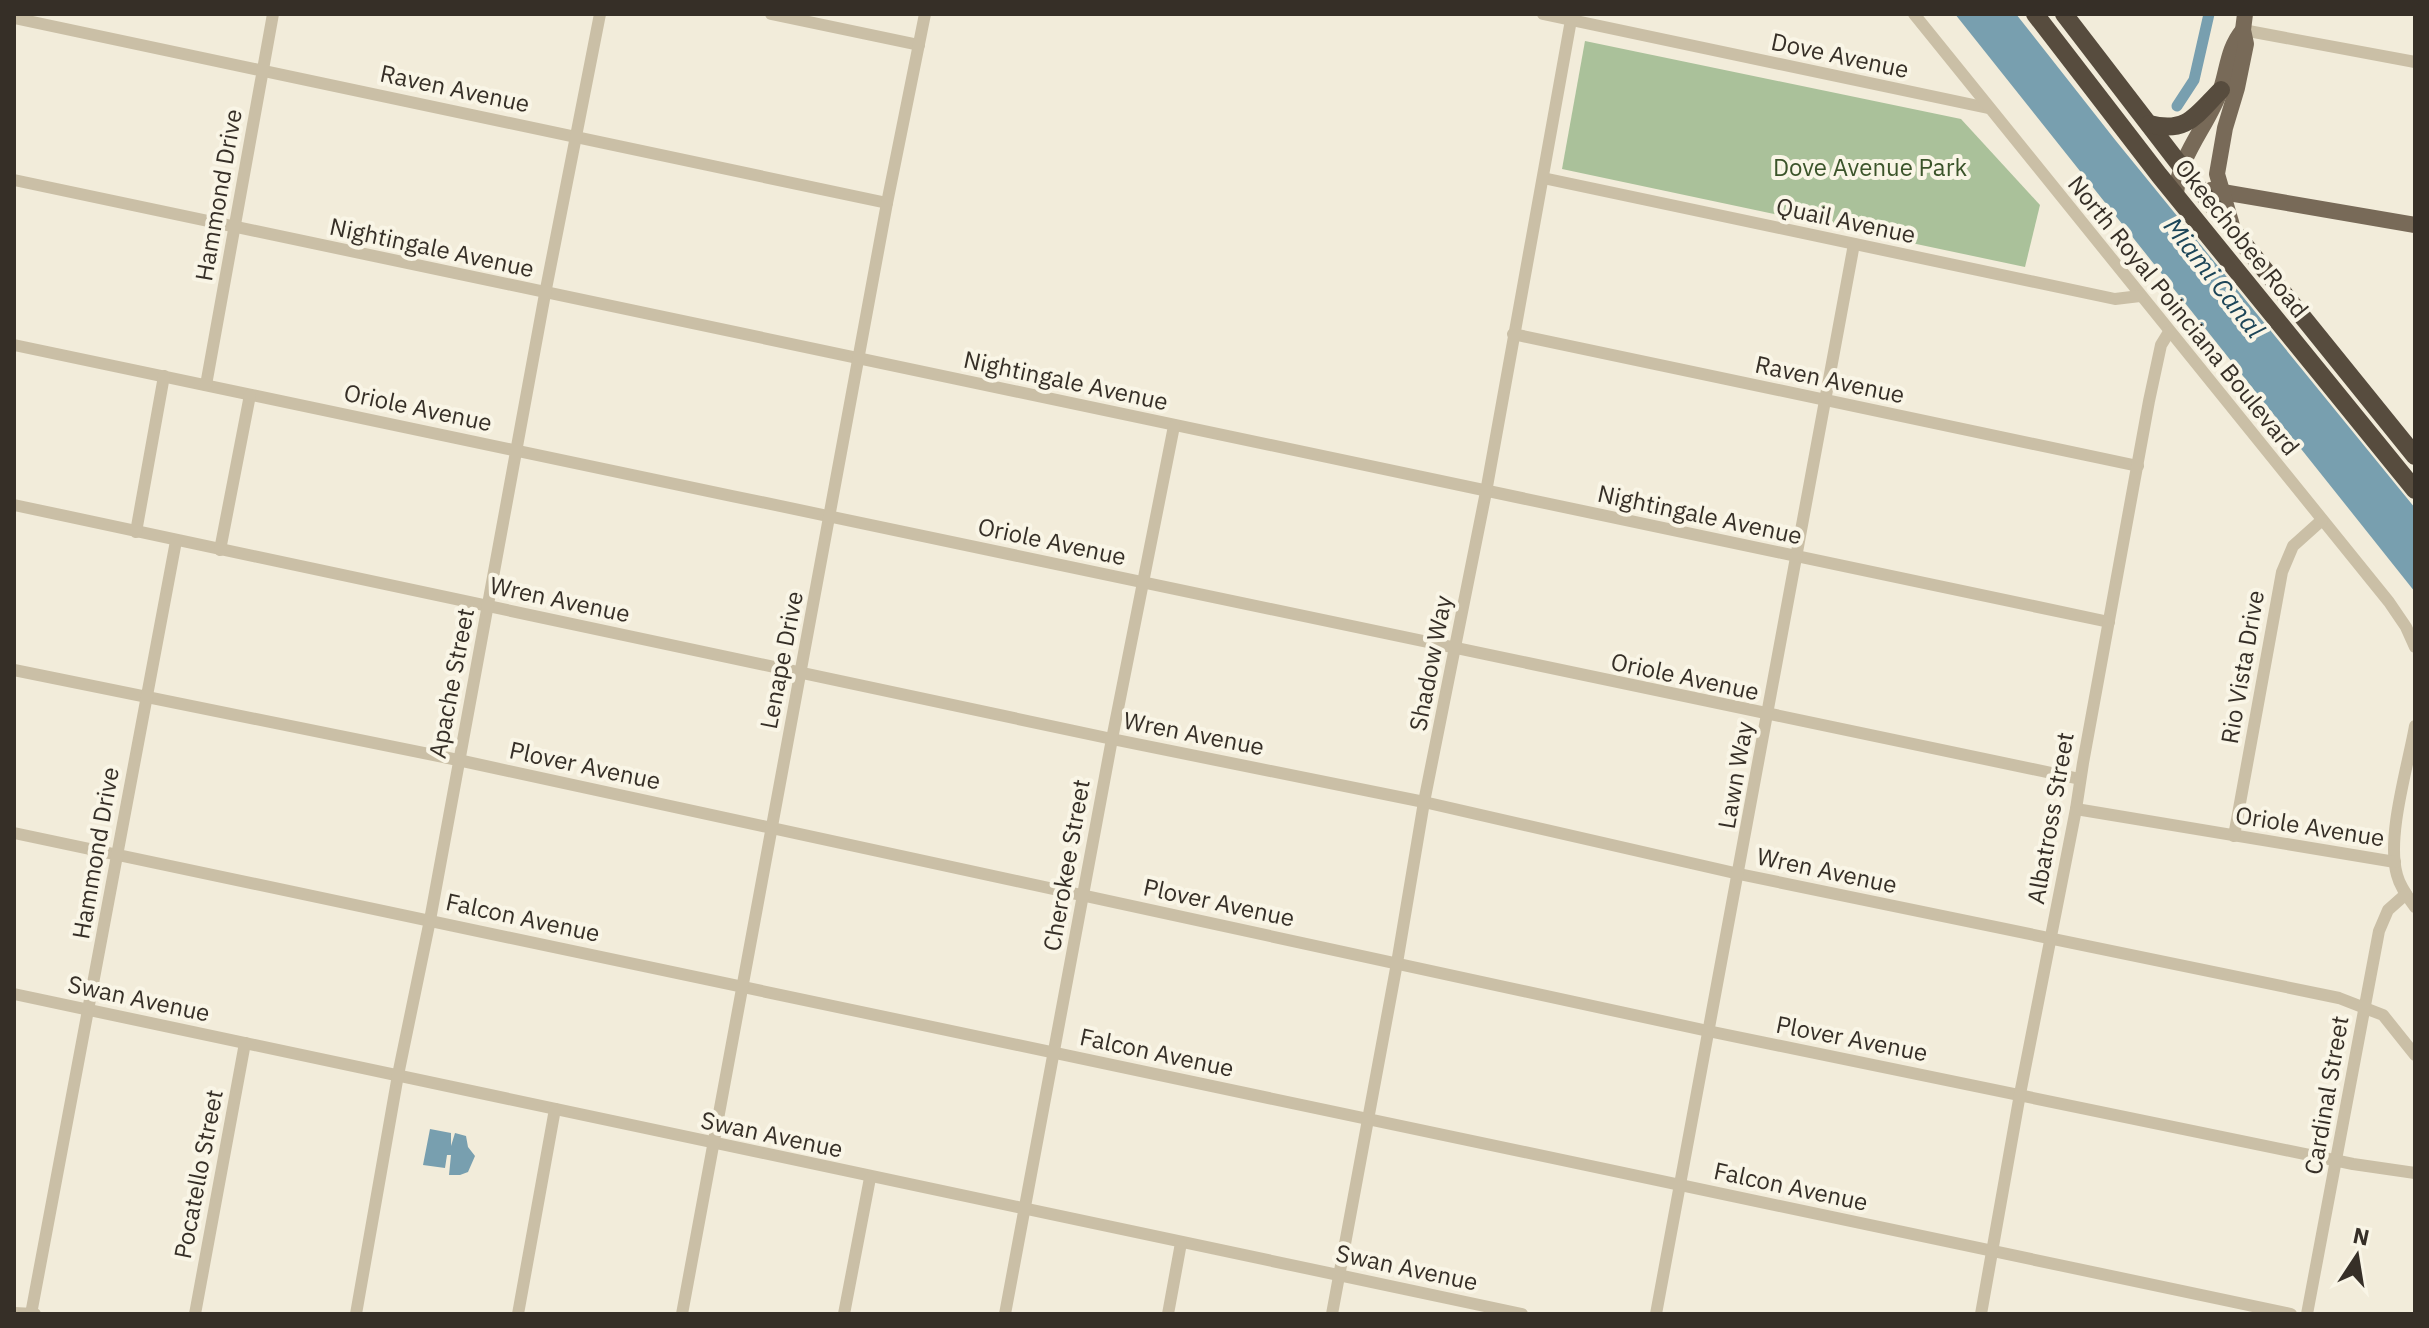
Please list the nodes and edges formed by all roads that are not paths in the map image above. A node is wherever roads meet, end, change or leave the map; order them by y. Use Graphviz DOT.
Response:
graph roads {
  1 [pos="273,14"];
  2 [pos="600,14"];
  3 [pos="771,14"];
  4 [pos="925,14"];
  5 [pos="1543,14"];
  6 [pos="1914,14"];
  7 [pos="2035,14"];
  8 [pos="2064,14"];
  9 [pos="14,18"];
  10 [pos="1571,20"];
  11 [pos="2244,22"];
  12 [pos="919,45"];
  13 [pos="2415,62"];
  14 [pos="264,69"];
  15 [pos="2221,90"];
  16 [pos="1988,108"];
  17 [pos="2149,124"];
  18 [pos="576,136"];
  19 [pos="1543,178"];
  20 [pos="14,180"];
  21 [pos="2178,181"];
  22 [pos="2199,188"];
  23 [pos="2221,192"];
  24 [pos="887,203"];
  25 [pos="2415,225"];
  26 [pos="234,226"];
  27 [pos="2235,234"];
  28 [pos="1854,244"];
  29 [pos="545,294"];
  30 [pos="2140,296"];
  31 [pos="2169,332"];
  32 [pos="1513,334"];
  33 [pos="14,345"];
  34 [pos="859,359"];
  35 [pos="164,376"];
  36 [pos="206,385"];
  37 [pos="250,395"];
  38 [pos="1827,401"];
  39 [pos="1174,426"];
  40 [pos="517,450"];
  41 [pos="2415,456"];
  42 [pos="2138,466"];
  43 [pos="2415,490"];
  44 [pos="1486,492"];
  45 [pos="14,505"];
  46 [pos="830,515"];
  47 [pos="2322,520"];
  48 [pos="136,532"];
  49 [pos="176,541"];
  50 [pos="220,550"];
  51 [pos="1796,557"];
  52 [pos="1143,583"];
  53 [pos="488,606"];
  54 [pos="2109,622"];
  55 [pos="2415,647"];
  56 [pos="1455,651"];
  57 [pos="14,670"];
  58 [pos="801,673"];
  59 [pos="146,698"];
  60 [pos="1768,715"];
  61 [pos="2415,726"];
  62 [pos="1112,739"];
  63 [pos="2414,742"];
  64 [pos="458,760"];
  65 [pos="2080,779"];
  66 [pos="1424,802"];
  67 [pos="2076,809"];
  68 [pos="772,828"];
  69 [pos="14,833"];
  70 [pos="2234,836"];
  71 [pos="116,855"];
  72 [pos="2395,862"];
  73 [pos="1739,874"];
  74 [pos="1083,894"];
  75 [pos="2406,894"];
  76 [pos="2415,907"];
  77 [pos="430,920"];
  78 [pos="2050,940"];
  79 [pos="1397,963"];
  80 [pos="742,987"];
  81 [pos="14,994"];
  82 [pos="2364,1008"];
  83 [pos="89,1009"];
  84 [pos="1708,1031"];
  85 [pos="245,1043"];
  86 [pos="1054,1052"];
  87 [pos="2415,1055"];
  88 [pos="398,1075"];
  89 [pos="2020,1094"];
  90 [pos="555,1109"];
  91 [pos="1368,1120"];
  92 [pos="713,1143"];
  93 [pos="2337,1161"];
  94 [pos="2415,1173"];
  95 [pos="870,1178"];
  96 [pos="1680,1185"];
  97 [pos="1025,1209"];
  98 [pos="1181,1243"];
  99 [pos="1993,1252"];
  100 [pos="1340,1274"];
  101 [pos="1496,1311"];
  102 [pos="14,1313"];
  103 [pos="32,1314"];
  104 [pos="195,1314"];
  105 [pos="356,1314"];
  106 [pos="518,1314"];
  107 [pos="682,1314"];
  108 [pos="844,1314"];
  109 [pos="1005,1314"];
  110 [pos="1168,1314"];
  111 [pos="1332,1314"];
  112 [pos="1522,1314"];
  113 [pos="1656,1314"];
  114 [pos="1981,1314"];
  115 [pos="2291,1314"];
  116 [pos="2307,1314"];
  1 -- 14 [label="street, Hammond Drive"];
  2 -- 18 [label="street, Apache Street"];
  3 -- 12 [label="street"];
  4 -- 12 [label="street, Lenape Drive"];
  5 -- 10 [label="street, Dove Avenue"];
  6 -- 16 [label="street, North Royal Poinciana Boulevard"];
  7 -- 21 [label="highway, Okeechobee Road"];
  8 -- 17 [label="highway, Okeechobee Road"];
  9 -- 14 [label="street, Raven Avenue"];
  10 -- 16 [label="street, Dove Avenue"];
  10 -- 19 [label="street, Shadow Way"];
  11 -- 13 [label="street"];
  11 -- 15 [label="main road"];
  11 -- 23 [label="main road"];
  12 -- 24 [label="street, Lenape Drive"];
  14 -- 18 [label="street, Raven Avenue"];
  14 -- 26 [label="street, Hammond Drive"];
  15 -- 17 [label="highway"];
  15 -- 21 [label="main road"];
  16 -- 30 [label="street, North Royal Poinciana Boulevard"];
  17 -- 21 [label="highway, Okeechobee Road"];
  18 -- 24 [label="street, Raven Avenue"];
  18 -- 29 [label="street, Apache Street"];
  19 -- 28 [label="street, Quail Avenue"];
  19 -- 32 [label="street, Shadow Way"];
  20 -- 26 [label="street, Nightingale Avenue"];
  21 -- 22 [label="highway"];
  21 -- 43 [label="highway, Okeechobee Road"];
  22 -- 23 [label="main road"];
  22 -- 27 [label="highway, Okeechobee Road"];
  23 -- 25 [label="main road"];
  23 -- 27 [label="main road"];
  24 -- 34 [label="street, Lenape Drive"];
  26 -- 29 [label="street, Nightingale Avenue"];
  26 -- 36 [label="street, Hammond Drive"];
  27 -- 41 [label="highway, Okeechobee Road"];
  28 -- 30 [label="street, Quail Avenue"];
  28 -- 38 [label="street, Lawn Way"];
  29 -- 34 [label="street, Nightingale Avenue"];
  29 -- 40 [label="street, Apache Street"];
  30 -- 31 [label="street, North Royal Poinciana Boulevard"];
  31 -- 42 [label="street, Albatross Street"];
  31 -- 47 [label="street, North Royal Poinciana Boulevard"];
  32 -- 38 [label="street, Raven Avenue"];
  32 -- 44 [label="street, Shadow Way"];
  33 -- 35 [label="street, Oriole Avenue"];
  34 -- 39 [label="street, Nightingale Avenue"];
  34 -- 46 [label="street, Lenape Drive"];
  35 -- 36 [label="street, Oriole Avenue"];
  35 -- 48 [label="street"];
  36 -- 37 [label="street, Oriole Avenue"];
  37 -- 40 [label="street, Oriole Avenue"];
  37 -- 50 [label="street"];
  38 -- 42 [label="street, Raven Avenue"];
  38 -- 51 [label="street, Lawn Way"];
  39 -- 44 [label="street, Nightingale Avenue"];
  39 -- 52 [label="street, Cherokee Street"];
  40 -- 46 [label="street, Oriole Avenue"];
  40 -- 53 [label="street, Apache Street"];
  42 -- 54 [label="street, Albatross Street"];
  44 -- 51 [label="street, Nightingale Avenue"];
  44 -- 56 [label="street, Shadow Way"];
  45 -- 48 [label="street, Wren Avenue"];
  46 -- 52 [label="street, Oriole Avenue"];
  46 -- 58 [label="street, Lenape Drive"];
  47 -- 55 [label="street, North Royal Poinciana Boulevard"];
  47 -- 70 [label="street, Rio Vista Drive"];
  48 -- 49 [label="street, Wren Avenue"];
  49 -- 50 [label="street, Wren Avenue"];
  49 -- 59 [label="street, Hammond Drive"];
  50 -- 53 [label="street, Wren Avenue"];
  51 -- 54 [label="street, Nightingale Avenue"];
  51 -- 60 [label="street, Lawn Way"];
  52 -- 56 [label="street, Oriole Avenue"];
  52 -- 62 [label="street, Cherokee Street"];
  53 -- 58 [label="street, Wren Avenue"];
  53 -- 64 [label="street, Apache Street"];
  54 -- 65 [label="street, Albatross Street"];
  56 -- 60 [label="street, Oriole Avenue"];
  56 -- 66 [label="street, Shadow Way"];
  57 -- 59 [label="street, Plover Avenue"];
  58 -- 62 [label="street, Wren Avenue"];
  58 -- 68 [label="street, Lenape Drive"];
  59 -- 64 [label="street, Plover Avenue"];
  59 -- 71 [label="street, Hammond Drive"];
  60 -- 65 [label="street, Oriole Avenue"];
  60 -- 73 [label="street, Lawn Way"];
  61 -- 63 [label="street"];
  62 -- 66 [label="street, Wren Avenue"];
  62 -- 74 [label="street, Cherokee Street"];
  63 -- 72 [label="street"];
  64 -- 68 [label="street, Plover Avenue"];
  64 -- 77 [label="street, Apache Street"];
  65 -- 67 [label="street, Albatross Street"];
  66 -- 73 [label="street, Wren Avenue"];
  66 -- 79 [label="street, Shadow Way"];
  67 -- 70 [label="street, Oriole Avenue"];
  67 -- 78 [label="street, Albatross Street"];
  68 -- 74 [label="street, Plover Avenue"];
  68 -- 80 [label="street, Lenape Drive"];
  69 -- 71 [label="street, Falcon Avenue"];
  70 -- 72 [label="street, Oriole Avenue"];
  71 -- 77 [label="street, Falcon Avenue"];
  71 -- 83 [label="street, Hammond Drive"];
  72 -- 75 [label="street"];
  73 -- 78 [label="street, Wren Avenue"];
  73 -- 84 [label="street, Lawn Way"];
  74 -- 79 [label="street, Plover Avenue"];
  74 -- 86 [label="street, Cherokee Street"];
  75 -- 76 [label="street"];
  75 -- 82 [label="street, Cardinal Street"];
  77 -- 80 [label="street, Falcon Avenue"];
  77 -- 88 [label="street, Apache Street"];
  78 -- 82 [label="street, Wren Avenue"];
  78 -- 89 [label="street, Albatross Street"];
  79 -- 84 [label="street, Plover Avenue"];
  79 -- 91 [label="street, Shadow Way"];
  80 -- 86 [label="street, Falcon Avenue"];
  80 -- 92 [label="street, Lenape Drive"];
  81 -- 83 [label="street, Swan Avenue"];
  82 -- 87 [label="street, Wren Avenue"];
  82 -- 93 [label="street, Cardinal Street"];
  83 -- 85 [label="street, Swan Avenue"];
  83 -- 103 [label="street, Hammond Drive"];
  84 -- 89 [label="street, Plover Avenue"];
  84 -- 96 [label="street, Lawn Way"];
  85 -- 88 [label="street, Swan Avenue"];
  85 -- 104 [label="street, Pocatello Street"];
  86 -- 91 [label="street, Falcon Avenue"];
  86 -- 97 [label="street, Cherokee Street"];
  88 -- 90 [label="street, Swan Avenue"];
  88 -- 105 [label="street, Apache Street"];
  89 -- 93 [label="street, Plover Avenue"];
  89 -- 99 [label="street, Albatross Street"];
  90 -- 92 [label="street, Swan Avenue"];
  90 -- 106 [label="street"];
  91 -- 96 [label="street, Falcon Avenue"];
  91 -- 100 [label="street, Shadow Way"];
  92 -- 95 [label="street, Swan Avenue"];
  92 -- 107 [label="street, Lenape Drive"];
  93 -- 94 [label="street, Plover Avenue"];
  93 -- 116 [label="street, Cardinal Street"];
  95 -- 97 [label="street, Swan Avenue"];
  95 -- 108 [label="street"];
  96 -- 99 [label="street, Falcon Avenue"];
  96 -- 113 [label="street, Lawn Way"];
  97 -- 98 [label="street, Swan Avenue"];
  97 -- 109 [label="street, Cherokee Street"];
  98 -- 100 [label="street, Swan Avenue"];
  98 -- 110 [label="street"];
  99 -- 114 [label="street, Albatross Street"];
  99 -- 115 [label="street, Falcon Avenue"];
  100 -- 101 [label="street, Swan Avenue"];
  100 -- 111 [label="street, Shadow Way"];
  101 -- 112 [label="street, Swan Avenue"];
  102 -- 103 [label="street"];
}
